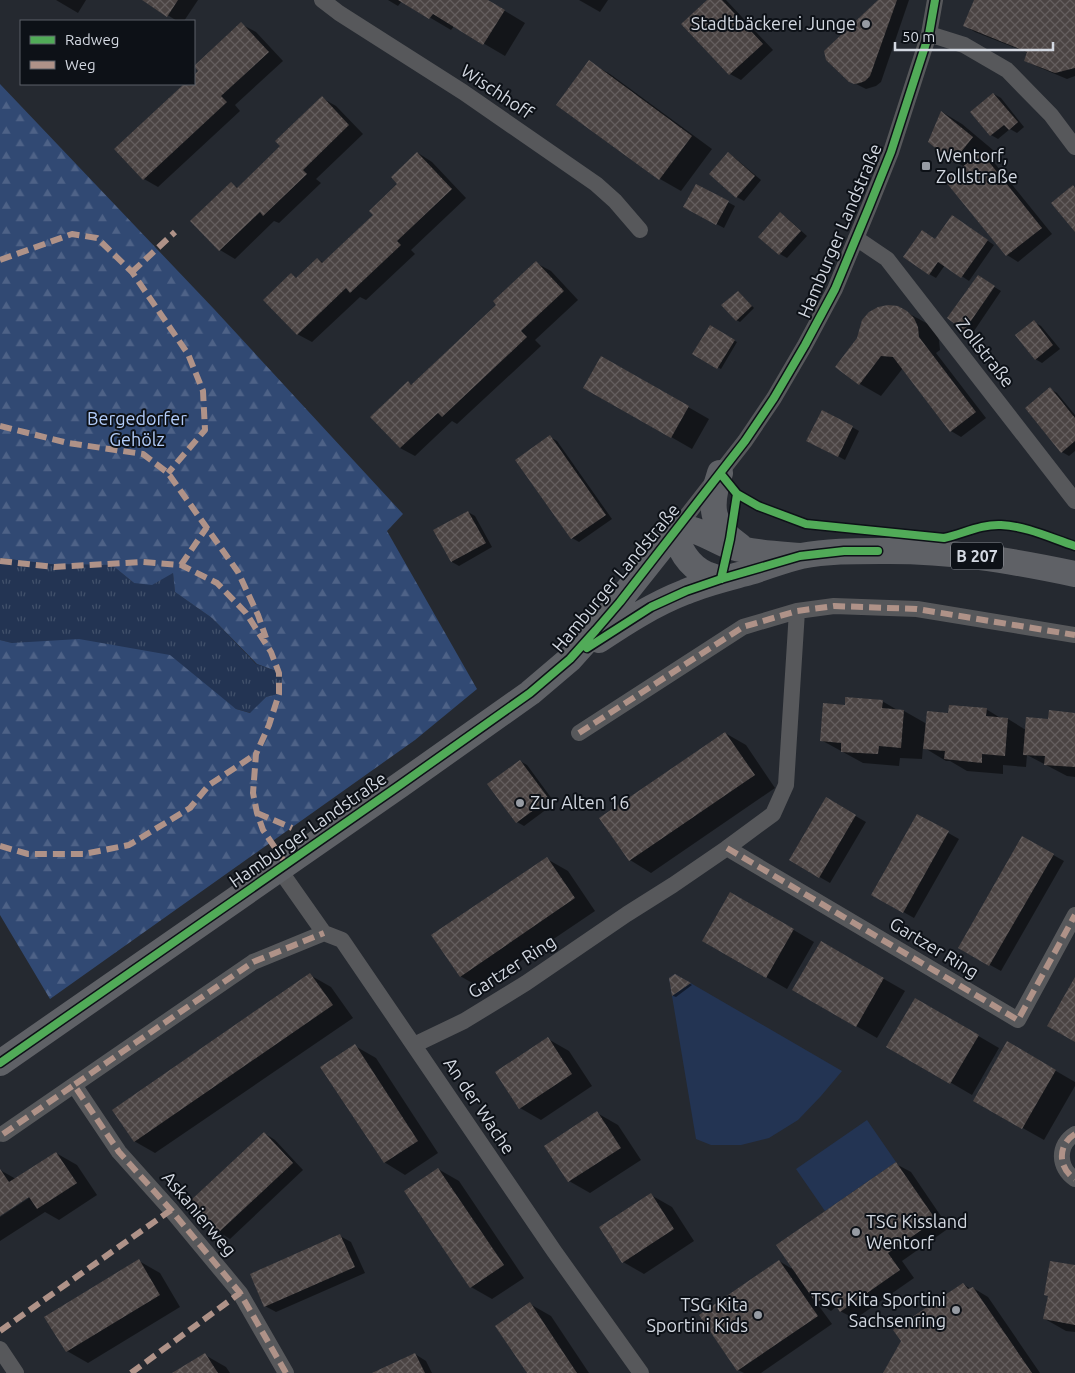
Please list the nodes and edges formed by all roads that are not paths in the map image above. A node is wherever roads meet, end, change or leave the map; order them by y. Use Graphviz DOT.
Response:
graph roads {
  1 [pos="322,0"];
  2 [pos="935,0"];
  3 [pos="929,34"];
  4 [pos="1075,147"];
  5 [pos="640,230"];
  6 [pos="856,238"];
  7 [pos="720,473"];
  8 [pos="1075,501"];
  9 [pos="676,529"];
  10 [pos="745,550"];
  11 [pos="800,556"];
  12 [pos="1075,574"];
  13 [pos="721,579"];
  14 [pos="797,611"];
  15 [pos="1075,635"];
  16 [pos="570,659"];
  17 [pos="579,732"];
  18 [pos="727,848"];
  19 [pos="279,869"];
  20 [pos="1075,915"];
  21 [pos="324,933"];
  22 [pos="414,1045"];
  23 [pos="0,1063"];
  24 [pos="74,1085"];
  25 [pos="3,1134"];
  26 [pos="1075,1134"];
  27 [pos="1075,1179"];
  28 [pos="0,1349"];
  29 [pos="16,1373"];
  30 [pos="286,1373"];
  31 [pos="641,1373"];
  1 -- 5 [label="street, Wischhoff"];
  2 -- 3 [label="street, Hamburger Landstraße"];
  3 -- 4 [label="street"];
  3 -- 6 [label="street, Hamburger Landstraße"];
  6 -- 7 [label="street, Hamburger Landstraße"];
  6 -- 8 [label="street, Zollstraße"];
  7 -- 9 [label="street, Hamburger Landstraße"];
  7 -- 10 [label="main road"];
  9 -- 10 [label="main road, B 207"];
  9 -- 13 [label="main road"];
  9 -- 16 [label="main road, Hamburger Landstraße / B 207"];
  10 -- 11 [label="main road, B 207"];
  11 -- 12 [label="main road, B 207"];
  11 -- 13 [label="main road, B 207"];
  13 -- 16 [label="main road, B 207"];
  14 -- 15 [label="street"];
  14 -- 17 [label="street"];
  14 -- 18 [label="street, Gartzer Ring"];
  16 -- 19 [label="main road, Hamburger Landstraße / B 207"];
  18 -- 20 [label="street, Gartzer Ring"];
  18 -- 22 [label="street, Gartzer Ring"];
  19 -- 21 [label="street, An der Wache"];
  19 -- 23 [label="main road, Hamburger Landstraße / B 207"];
  21 -- 22 [label="street, An der Wache"];
  21 -- 24 [label="street"];
  22 -- 31 [label="street, An der Wache"];
  24 -- 25 [label="street"];
  24 -- 30 [label="street, Askanierweg"];
  26 -- 27 [label="street"];
  28 -- 29 [label="street"];
}
